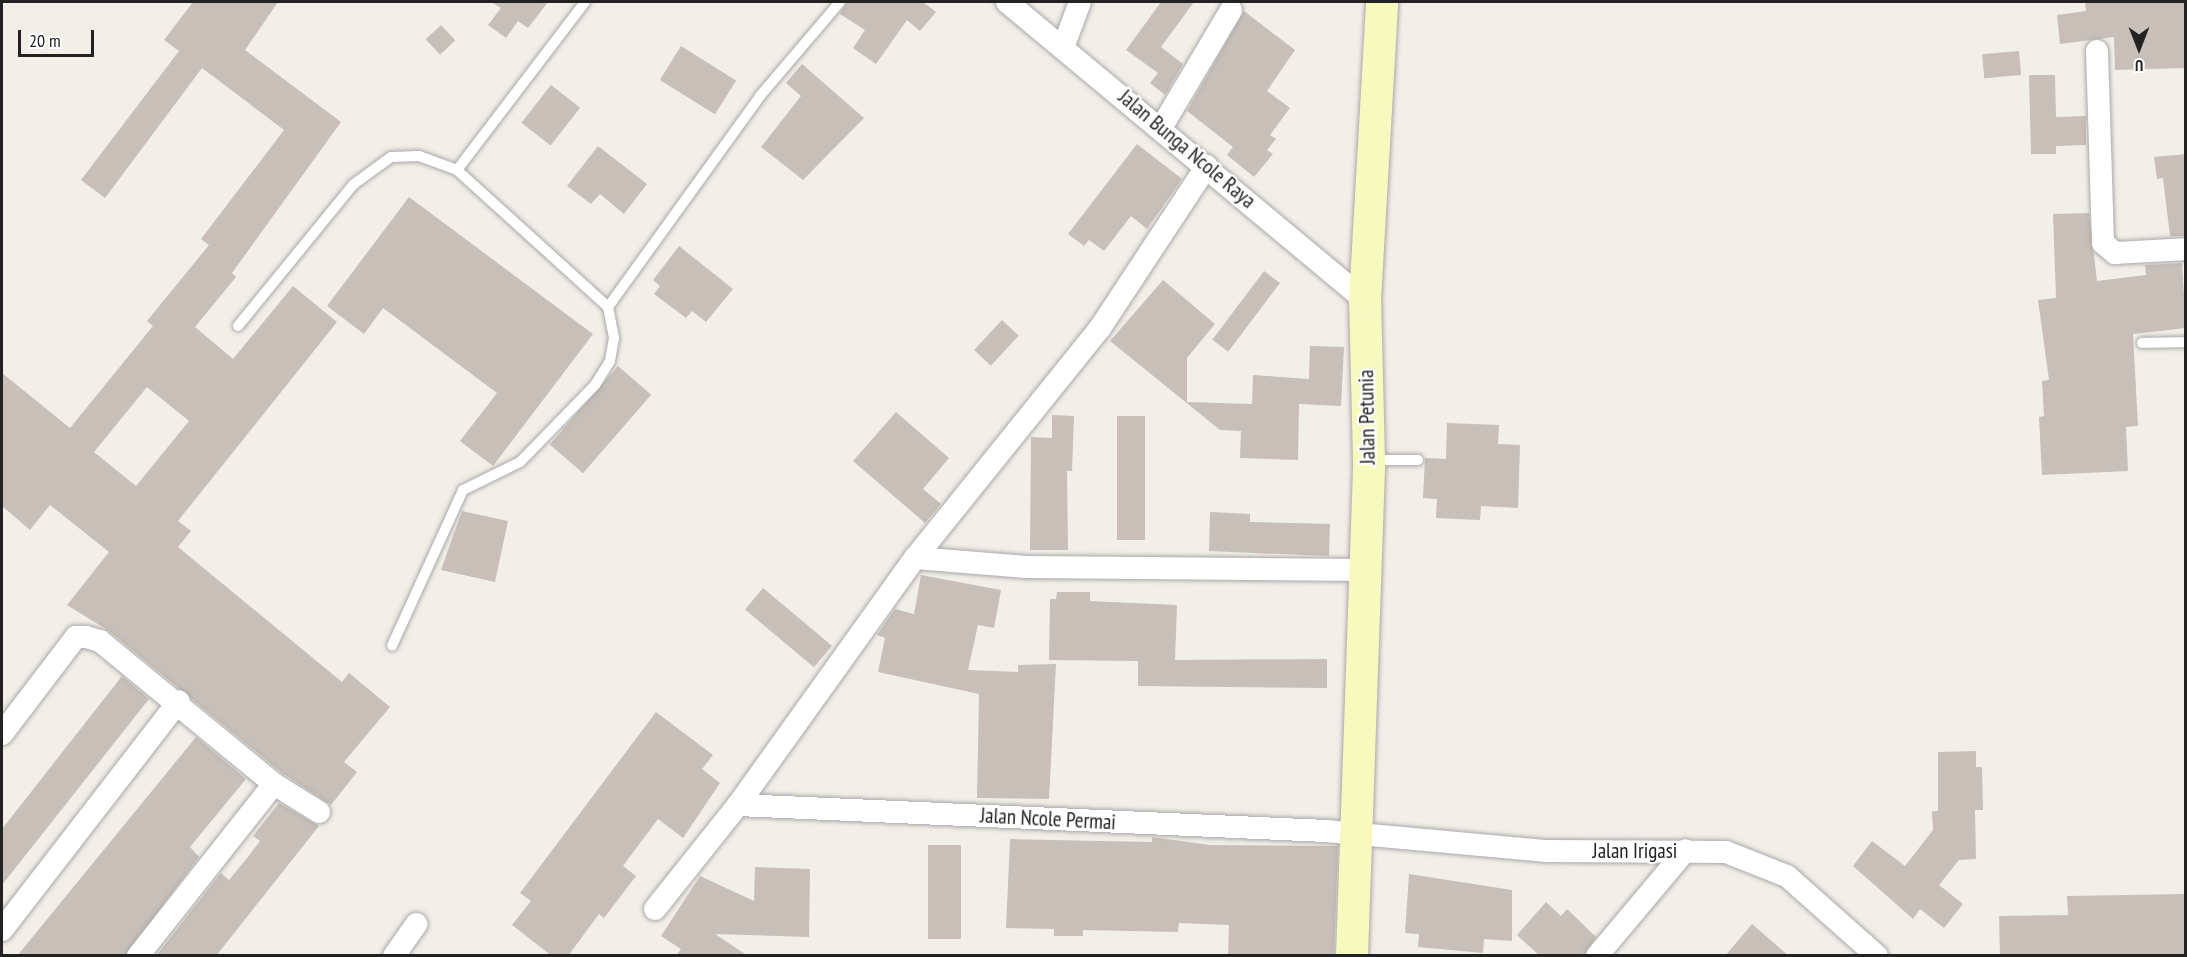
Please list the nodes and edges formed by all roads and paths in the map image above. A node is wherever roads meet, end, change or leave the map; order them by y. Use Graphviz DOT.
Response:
graph roads {
  1 [pos="585,2"];
  2 [pos="840,2"];
  3 [pos="1007,2"];
  4 [pos="1080,2"];
  5 [pos="1382,2"];
  6 [pos="1231,10"];
  7 [pos="1064,45"];
  8 [pos="2097,51"];
  9 [pos="1161,128"];
  10 [pos="1207,166"];
  11 [pos="458,170"];
  12 [pos="2186,249"];
  13 [pos="1365,300"];
  14 [pos="608,307"];
  15 [pos="238,326"];
  16 [pos="2186,342"];
  17 [pos="2142,344"];
  18 [pos="1369,460"];
  19 [pos="1418,460"];
  20 [pos="915,558"];
  21 [pos="1365,570"];
  22 [pos="392,646"];
  23 [pos="179,701"];
  24 [pos="2,734"];
  25 [pos="274,784"];
  26 [pos="738,805"];
  27 [pos="319,812"];
  28 [pos="1359,833"];
  29 [pos="1686,850"];
  30 [pos="655,909"];
  31 [pos="416,924"];
  32 [pos="2,930"];
  33 [pos="138,956"];
  34 [pos="394,956"];
  35 [pos="1352,956"];
  36 [pos="1597,956"];
  37 [pos="1876,956"];
  1 -- 11 [label="lane"];
  2 -- 14 [label="lane"];
  3 -- 7 [label="street, Jalan Bunga Ncole Raya"];
  4 -- 7 [label="street"];
  5 -- 13 [label="street, Jalan Petunia"];
  6 -- 9 [label="street"];
  7 -- 9 [label="street, Jalan Bunga Ncole Raya"];
  8 -- 12 [label="street"];
  9 -- 10 [label="street, Jalan Bunga Ncole Raya"];
  10 -- 13 [label="street, Jalan Bunga Ncole Raya"];
  10 -- 20 [label="street"];
  11 -- 14 [label="lane"];
  11 -- 15 [label="lane"];
  13 -- 18 [label="street, Jalan Petunia"];
  14 -- 22 [label="lane"];
  16 -- 17 [label="lane"];
  18 -- 19 [label="lane"];
  18 -- 21 [label="street, Jalan Petunia"];
  20 -- 21 [label="street"];
  20 -- 26 [label="street"];
  21 -- 28 [label="street, Jalan Petunia"];
  23 -- 24 [label="street"];
  23 -- 25 [label="street"];
  23 -- 32 [label="street"];
  25 -- 27 [label="street"];
  25 -- 33 [label="street"];
  26 -- 28 [label="street, Jalan Ncole Permai"];
  26 -- 30 [label="street"];
  28 -- 29 [label="street, Jalan Irigasi"];
  28 -- 35 [label="street, Jalan Petunia"];
  29 -- 36 [label="street"];
  29 -- 37 [label="street, Jalan Irigasi"];
  31 -- 34 [label="street"];
}
